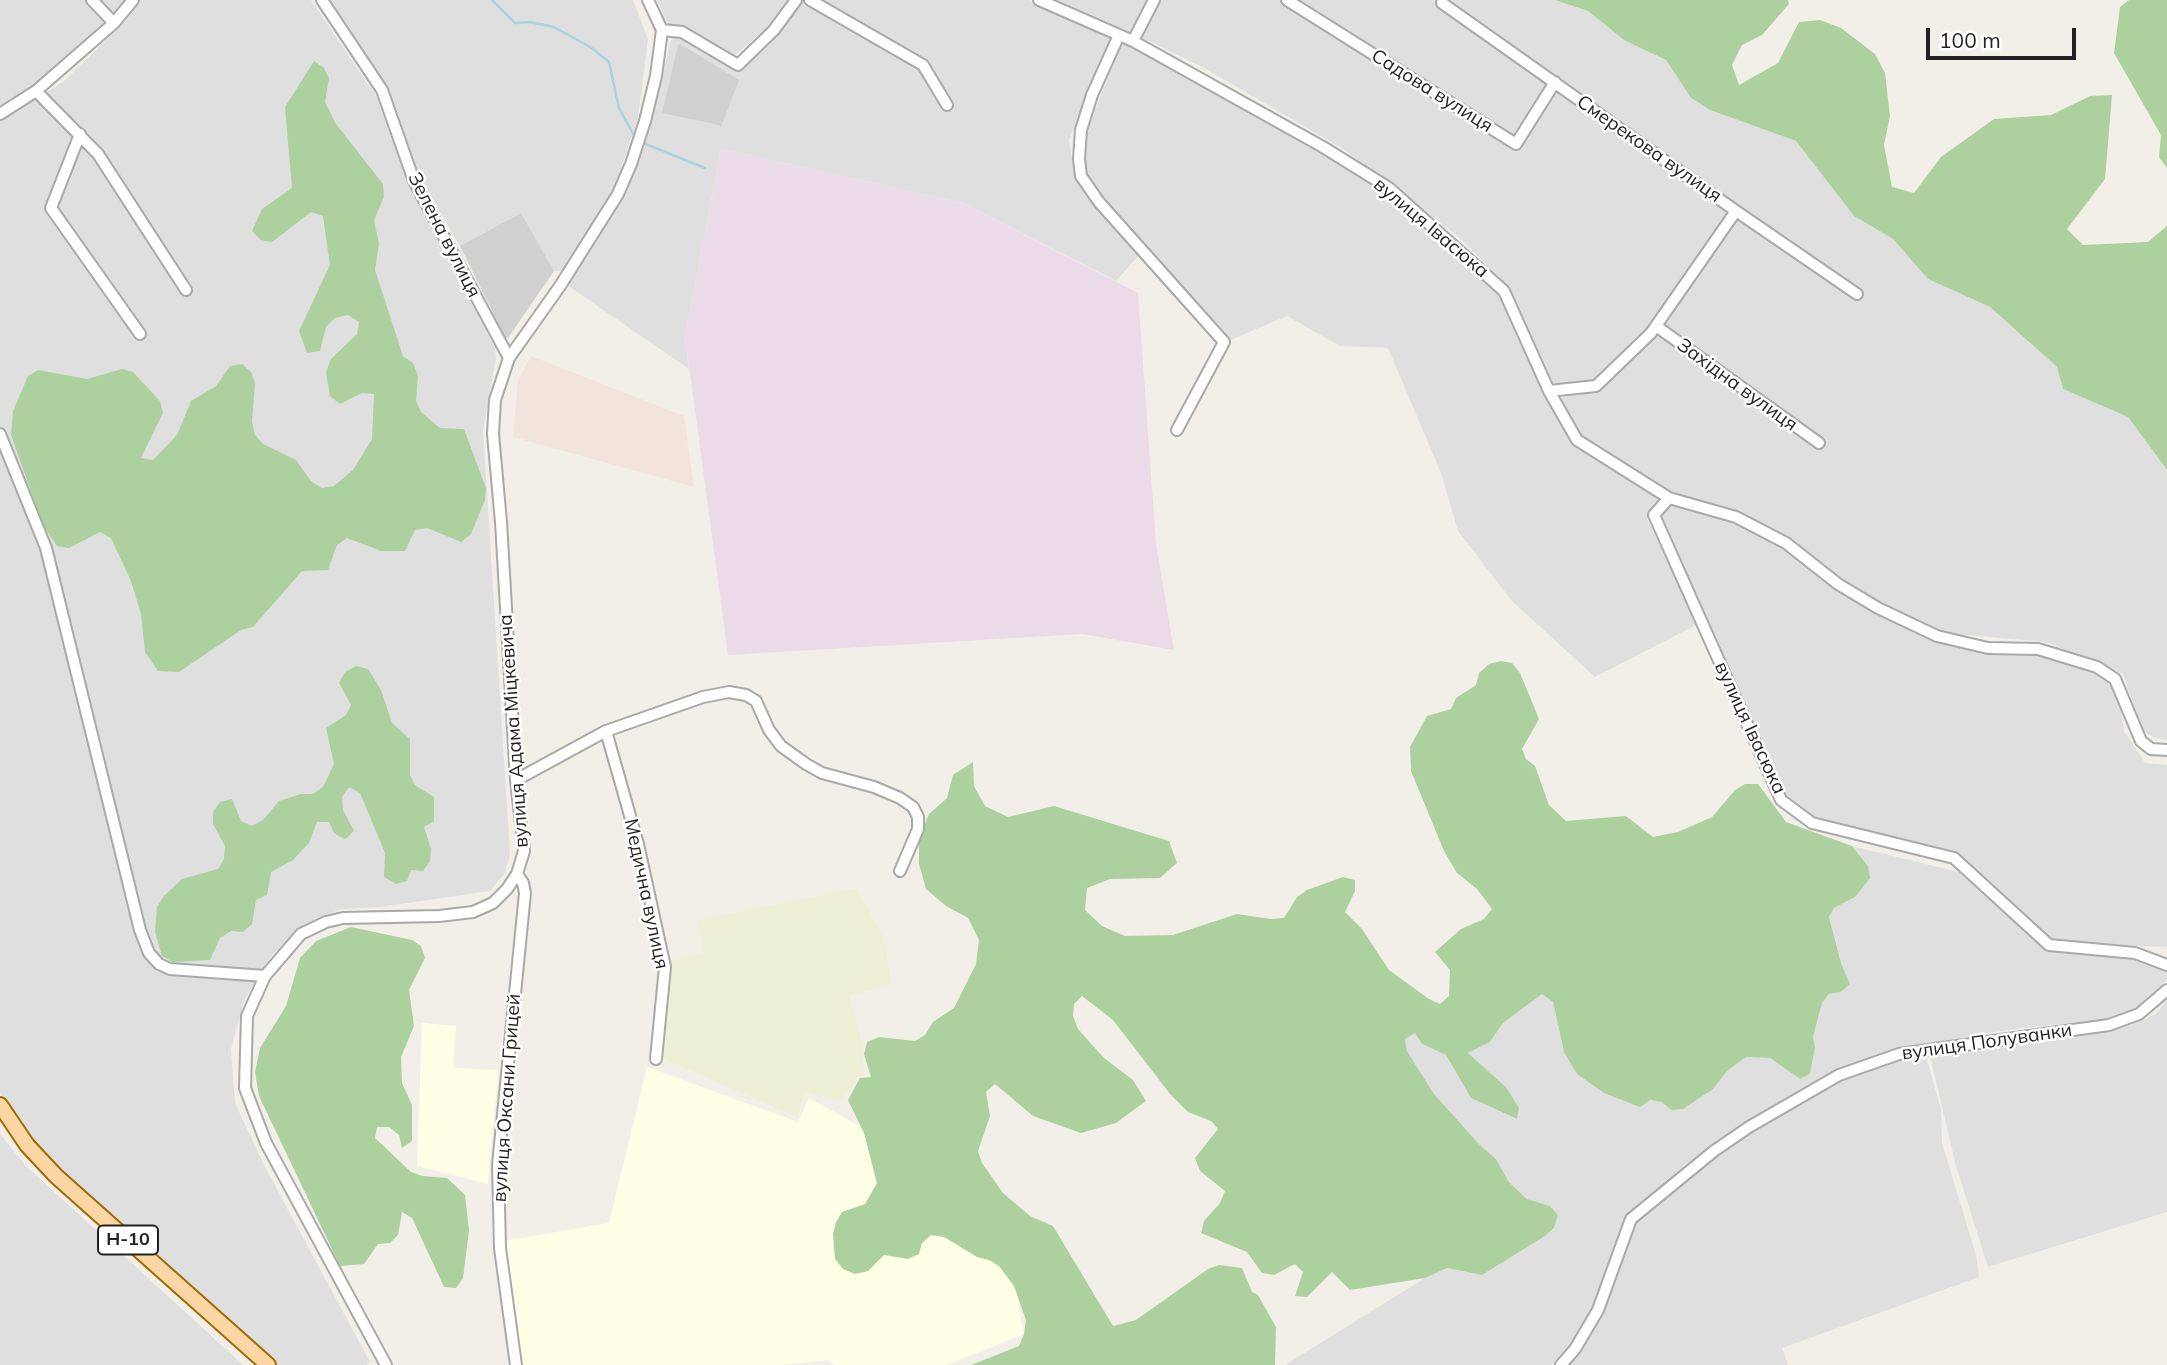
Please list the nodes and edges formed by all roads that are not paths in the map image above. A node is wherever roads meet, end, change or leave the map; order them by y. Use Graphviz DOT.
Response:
graph roads {
  1 [pos="92,0"];
  2 [pos="133,0"];
  3 [pos="322,0"];
  4 [pos="648,0"];
  5 [pos="796,0"];
  6 [pos="810,0"];
  7 [pos="1039,0"];
  8 [pos="1154,0"];
  9 [pos="1287,0"];
  10 [pos="1442,3"];
  11 [pos="114,23"];
  12 [pos="662,30"];
  13 [pos="1119,35"];
  14 [pos="1133,41"];
  15 [pos="1555,82"];
  16 [pos="36,91"];
  17 [pos="947,105"];
  18 [pos="0,114"];
  19 [pos="80,134"];
  20 [pos="1736,211"];
  21 [pos="186,290"];
  22 [pos="1857,294"];
  23 [pos="1656,326"];
  24 [pos="140,334"];
  25 [pos="509,358"];
  26 [pos="1549,391"];
  27 [pos="1177,430"];
  28 [pos="0,434"];
  29 [pos="1819,443"];
  30 [pos="1669,498"];
  31 [pos="606,731"];
  32 [pos="2167,750"];
  33 [pos="516,780"];
  34 [pos="900,871"];
  35 [pos="517,874"];
  36 [pos="2167,965"];
  37 [pos="265,976"];
  38 [pos="2167,990"];
  39 [pos="656,1059"];
  40 [pos="0,1105"];
  41 [pos="268,1365"];
  42 [pos="386,1365"];
  43 [pos="516,1365"];
  44 [pos="1561,1365"];
  1 -- 11 [label="street"];
  2 -- 11 [label="street"];
  3 -- 25 [label="street, Зелена вулиця"];
  4 -- 12 [label="street"];
  5 -- 12 [label="street"];
  6 -- 17 [label="street"];
  7 -- 13 [label="street, вулиця Івасюка"];
  8 -- 14 [label="street"];
  9 -- 15 [label="street, Садова вулиця"];
  10 -- 15 [label="street, Смерекова вулиця"];
  11 -- 16 [label="street"];
  12 -- 25 [label="street, вулиця Адама Міцкевича"];
  13 -- 14 [label="street, вулиця Івасюка"];
  13 -- 27 [label="street"];
  14 -- 26 [label="street, вулиця Івасюка"];
  15 -- 20 [label="street, Смерекова вулиця"];
  16 -- 18 [label="street"];
  16 -- 19 [label="street"];
  19 -- 21 [label="street"];
  19 -- 24 [label="street"];
  20 -- 22 [label="street, Смерекова вулиця"];
  20 -- 23 [label="street"];
  23 -- 26 [label="street"];
  23 -- 29 [label="street, Західна вулиця"];
  25 -- 33 [label="street, вулиця Адама Міцкевича"];
  26 -- 30 [label="street, вулиця Івасюка"];
  28 -- 37 [label="street"];
  30 -- 32 [label="street, вулиця Івасюка"];
  30 -- 36 [label="street, вулиця Івасюка"];
  31 -- 33 [label="street"];
  31 -- 34 [label="street"];
  31 -- 39 [label="street, Медична вулиця"];
  33 -- 35 [label="street, вулиця Адама Міцкевича"];
  35 -- 37 [label="street, вулиця Адама Міцкевича"];
  35 -- 43 [label="street, вулиця Оксани Грицей"];
  37 -- 42 [label="street, вулиця Адама Міцкевича"];
  38 -- 44 [label="street, вулиця Полуванки"];
  40 -- 41 [label="main road, Н-10"];
}
